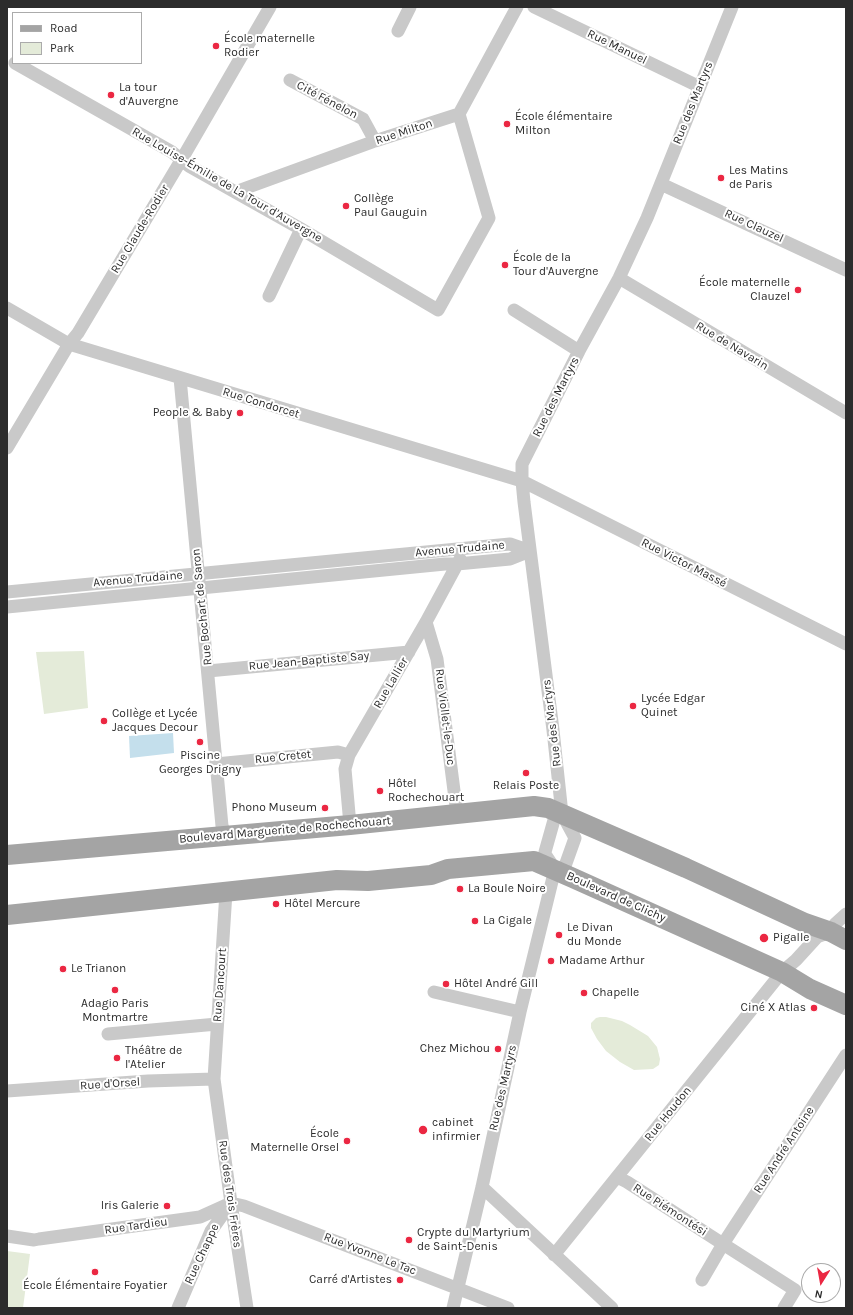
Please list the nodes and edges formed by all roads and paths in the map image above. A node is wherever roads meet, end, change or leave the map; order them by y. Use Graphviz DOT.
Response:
graph roads {
  1 [pos="270,7"];
  2 [pos="410,7"];
  3 [pos="518,7"];
  4 [pos="534,7"];
  5 [pos="732,7"];
  6 [pos="398,31"];
  7 [pos="18,64"];
  8 [pos="290,80"];
  9 [pos="700,87"];
  10 [pos="459,114"];
  11 [pos="375,141"];
  12 [pos="182,160"];
  13 [pos="661,184"];
  14 [pos="235,192"];
  15 [pos="301,229"];
  16 [pos="846,270"];
  17 [pos="619,278"];
  18 [pos="269,296"];
  19 [pos="7,308"];
  20 [pos="514,310"];
  21 [pos="69,344"];
  22 [pos="579,350"];
  23 [pos="180,378"];
  24 [pos="846,413"];
  25 [pos="7,448"];
  26 [pos="522,481"];
  27 [pos="466,548"];
  28 [pos="530,550"];
  29 [pos="457,564"];
  30 [pos="198,573"];
  31 [pos="200,589"];
  32 [pos="7,592"];
  33 [pos="7,608"];
  34 [pos="426,622"];
  35 [pos="846,644"];
  36 [pos="409,652"];
  37 [pos="208,671"];
  38 [pos="349,755"];
  39 [pos="216,764"];
  40 [pos="457,814"];
  41 [pos="562,814"];
  42 [pos="350,825"];
  43 [pos="226,836"];
  44 [pos="7,855"];
  45 [pos="555,870"];
  46 [pos="226,892"];
  47 [pos="846,914"];
  48 [pos="7,915"];
  49 [pos="838,936"];
  50 [pos="782,972"];
  51 [pos="434,992"];
  52 [pos="846,1005"];
  53 [pos="520,1012"];
  54 [pos="218,1024"];
  55 [pos="108,1034"];
  56 [pos="846,1055"];
  57 [pos="214,1079"];
  58 [pos="7,1091"];
  59 [pos="617,1177"];
  60 [pos="482,1188"];
  61 [pos="231,1203"];
  62 [pos="7,1236"];
  63 [pos="723,1244"];
  64 [pos="554,1255"];
  65 [pos="702,1280"];
  66 [pos="458,1288"];
  67 [pos="178,1308"];
  68 [pos="248,1308"];
  69 [pos="453,1308"];
  70 [pos="508,1308"];
  71 [pos="611,1308"];
  72 [pos="784,1308"];
  1 -- 12 [label="street, Rue Claude-Rodier"];
  2 -- 6 [label="street"];
  3 -- 10 [label="street"];
  4 -- 9 [label="street, Rue Manuel"];
  5 -- 9 [label="street, Rue des Martyrs"];
  7 -- 12 [label="street, Rue Louise-Émilie de La Tour d'Auvergne"];
  8 -- 11 [label="street, Cité Fénelon"];
  9 -- 13 [label="street, Rue des Martyrs"];
  10 -- 11 [label="street, Rue Milton"];
  10 -- 15 [label="street, Rue Louise-Émilie de La Tour d'Auvergne"];
  11 -- 14 [label="street, Rue Milton"];
  12 -- 14 [label="street, Rue Louise-Émilie de La Tour d'Auvergne"];
  12 -- 21 [label="street, Rue Claude-Rodier"];
  13 -- 16 [label="street, Rue Clauzel"];
  13 -- 17 [label="street, Rue des Martyrs"];
  14 -- 15 [label="street, Rue Louise-Émilie de La Tour d'Auvergne"];
  15 -- 18 [label="street"];
  17 -- 22 [label="street, Rue des Martyrs"];
  17 -- 24 [label="street, Rue de Navarin"];
  19 -- 21 [label="street, Rue Condorcet"];
  20 -- 22 [label="street"];
  21 -- 23 [label="street, Rue Condorcet"];
  21 -- 25 [label="street, Rue Claude-Rodier"];
  22 -- 26 [label="street, Rue des Martyrs"];
  23 -- 26 [label="street, Rue Condorcet"];
  23 -- 30 [label="street, Rue Bochart de Saron"];
  26 -- 28 [label="street, Rue des Martyrs"];
  26 -- 35 [label="street, Rue Victor Massé"];
  27 -- 28 [label="street, Avenue Trudaine"];
  27 -- 29 [label="street, Rue Lallier"];
  27 -- 30 [label="street, Avenue Trudaine"];
  28 -- 29 [label="street, Avenue Trudaine"];
  28 -- 41 [label="street, Rue des Martyrs"];
  29 -- 31 [label="street, Avenue Trudaine"];
  29 -- 34 [label="street, Rue Lallier"];
  30 -- 31 [label="street, Rue Bochart de Saron"];
  30 -- 32 [label="street, Avenue Trudaine"];
  31 -- 33 [label="street, Avenue Trudaine"];
  31 -- 37 [label="street, Rue Bochart de Saron"];
  34 -- 36 [label="street, Rue Lallier"];
  34 -- 40 [label="street, Rue Viollet-le-Duc"];
  36 -- 37 [label="street, Rue Jean-Baptiste Say"];
  36 -- 38 [label="street, Rue Lallier"];
  37 -- 39 [label="street, Rue Bochart de Saron"];
  38 -- 39 [label="street, Rue Cretet"];
  38 -- 42 [label="street, Rue Lallier"];
  39 -- 43 [label="street, Rue Bochart de Saron"];
  40 -- 41 [label="main road, Boulevard Marguerite de Rochechouart"];
  40 -- 42 [label="main road, Boulevard Marguerite de Rochechouart"];
  41 -- 45 [label="street"];
  41 -- 45 [label="street, Boulevard de Clichy"];
  41 -- 49 [label="main road"];
  42 -- 43 [label="main road, Boulevard Marguerite de Rochechouart"];
  43 -- 44 [label="main road, Boulevard Marguerite de Rochechouart"];
  45 -- 46 [label="main road"];
  45 -- 50 [label="main road, Boulevard de Clichy"];
  45 -- 53 [label="street, Rue des Martyrs"];
  46 -- 48 [label="main road"];
  46 -- 54 [label="street, Rue Dancourt"];
  47 -- 49 [label="street"];
  49 -- 50 [label="street, Rue Houdon"];
  50 -- 52 [label="main road, Boulevard de Clichy"];
  50 -- 59 [label="street, Rue Houdon"];
  51 -- 53 [label="street"];
  53 -- 60 [label="street, Rue des Martyrs"];
  54 -- 55 [label="street"];
  54 -- 57 [label="street, Rue Dancourt"];
  56 -- 63 [label="street, Rue André Antoine"];
  57 -- 58 [label="street, Rue d'Orsel"];
  57 -- 61 [label="street, Rue des Trois Frères"];
  59 -- 63 [label="street, Rue Piémontési"];
  59 -- 64 [label="street, Rue Houdon"];
  60 -- 64 [label="street"];
  60 -- 66 [label="street, Rue des Martyrs"];
  61 -- 62 [label="street, Rue Tardieu"];
  61 -- 66 [label="street, Rue Yvonne Le Tac"];
  61 -- 67 [label="street, Rue Chappe"];
  61 -- 68 [label="street, Rue des Trois Frères"];
  63 -- 65 [label="street, Rue André Antoine"];
  63 -- 72 [label="street"];
  64 -- 71 [label="street"];
  66 -- 69 [label="street, Rue des Martyrs"];
  66 -- 70 [label="street, Rue Yvonne Le Tac"];
}
